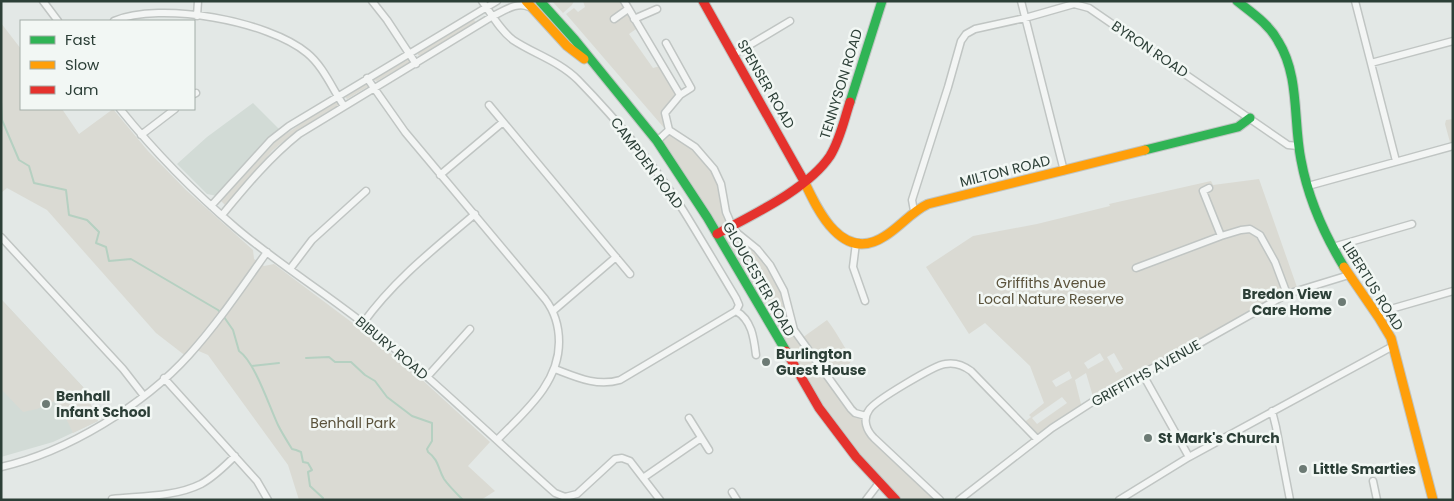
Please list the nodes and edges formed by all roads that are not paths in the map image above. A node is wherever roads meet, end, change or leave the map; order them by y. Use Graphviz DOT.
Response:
graph roads {
  1 [pos="43,1"];
  2 [pos="198,1"];
  3 [pos="372,1"];
  4 [pos="497,1"];
  5 [pos="526,1"];
  6 [pos="540,1"];
  7 [pos="703,1"];
  8 [pos="882,1"];
  9 [pos="1021,1"];
  10 [pos="1236,1"];
  11 [pos="1355,1"];
  12 [pos="484,4"];
  13 [pos="627,4"];
  14 [pos="533,9"];
  15 [pos="657,9"];
  16 [pos="197,16"];
  17 [pos="493,16"];
  18 [pos="1025,18"];
  19 [pos="614,19"];
  20 [pos="634,19"];
  21 [pos="57,20"];
  22 [pos="117,20"];
  23 [pos="790,21"];
  24 [pos="1453,41"];
  25 [pos="666,43"];
  26 [pos="409,54"];
  27 [pos="733,54"];
  28 [pos="1371,63"];
  29 [pos="416,64"];
  30 [pos="599,71"];
  31 [pos="367,78"];
  32 [pos="374,87"];
  33 [pos="680,95"];
  34 [pos="337,96"];
  35 [pos="489,105"];
  36 [pos="344,106"];
  37 [pos="121,110"];
  38 [pos="174,110"];
  39 [pos="1250,118"];
  40 [pos="503,122"];
  41 [pos="670,130"];
  42 [pos="141,135"];
  43 [pos="657,141"];
  44 [pos="1298,146"];
  45 [pos="1453,146"];
  46 [pos="1396,161"];
  47 [pos="1064,171"];
  48 [pos="440,174"];
  49 [pos="805,181"];
  50 [pos="1308,186"];
  51 [pos="1209,188"];
  52 [pos="366,191"];
  53 [pos="211,206"];
  54 [pos="914,211"];
  55 [pos="475,214"];
  56 [pos="222,215"];
  57 [pos="1412,224"];
  58 [pos="732,226"];
  59 [pos="717,234"];
  60 [pos="1221,236"];
  61 [pos="1,237"];
  62 [pos="856,243"];
  63 [pos="1333,247"];
  64 [pos="267,252"];
  65 [pos="616,257"];
  66 [pos="1136,268"];
  67 [pos="290,269"];
  68 [pos="630,274"];
  69 [pos="1349,274"];
  70 [pos="1453,291"];
  71 [pos="1287,294"];
  72 [pos="865,301"];
  73 [pos="553,311"];
  74 [pos="736,311"];
  75 [pos="1376,313"];
  76 [pos="363,323"];
  77 [pos="470,329"];
  78 [pos="1393,346"];
  79 [pos="756,355"];
  80 [pos="555,369"];
  81 [pos="1142,373"];
  82 [pos="427,377"];
  83 [pos="164,378"];
  84 [pos="144,396"];
  85 [pos="1272,411"];
  86 [pos="866,416"];
  87 [pos="689,418"];
  88 [pos="701,438"];
  89 [pos="1037,439"];
  90 [pos="497,440"];
  91 [pos="709,450"];
  92 [pos="235,456"];
  93 [pos="1189,457"];
  94 [pos="1,467"];
  95 [pos="643,478"];
  96 [pos="1374,482"];
  97 [pos="879,483"];
  98 [pos="732,492"];
  99 [pos="112,499"];
  100 [pos="564,499"];
  101 [pos="268,500"];
  102 [pos="660,500"];
  103 [pos="738,500"];
  104 [pos="866,500"];
  105 [pos="896,500"];
  106 [pos="940,500"];
  107 [pos="959,500"];
  108 [pos="1119,500"];
  109 [pos="1290,500"];
  110 [pos="1377,500"];
  111 [pos="1433,500"];
  1 -- 21 [label="street"];
  2 -- 16 [label="street"];
  3 -- 26 [label="street"];
  4 -- 12 [label="street"];
  5 -- 14 [label="main road, GLOUCESTER ROAD"];
  6 -- 30 [label="main road, GLOUCESTER ROAD"];
  7 -- 27 [label="main road, SPENSER ROAD"];
  8 -- 49 [label="main road, TENNYSON ROAD"];
  9 -- 18 [label="street"];
  10 -- 44 [label="main road"];
  11 -- 28 [label="street"];
  12 -- 17 [label="street, CAMPDEN ROAD"];
  12 -- 26 [label="street"];
  13 -- 19 [label="street"];
  13 -- 20 [label="street"];
  14 -- 17 [label="street"];
  14 -- 30 [label="main road, GLOUCESTER ROAD"];
  15 -- 20 [label="street"];
  16 -- 22 [label="street"];
  16 -- 34 [label="street"];
  17 -- 29 [label="street"];
  17 -- 74 [label="street, CAMPDEN ROAD"];
  18 -- 39 [label="street, BYRON ROAD"];
  18 -- 47 [label="street"];
  18 -- 54 [label="street, BYRON ROAD"];
  20 -- 33 [label="street"];
  23 -- 27 [label="street"];
  24 -- 28 [label="street"];
  25 -- 33 [label="street"];
  26 -- 29 [label="street"];
  26 -- 31 [label="street"];
  27 -- 49 [label="main road, SPENSER ROAD"];
  28 -- 46 [label="street"];
  29 -- 32 [label="street"];
  30 -- 43 [label="main road, GLOUCESTER ROAD"];
  31 -- 32 [label="street"];
  31 -- 34 [label="street"];
  32 -- 36 [label="street"];
  32 -- 48 [label="street"];
  33 -- 41 [label="street"];
  34 -- 36 [label="street"];
  34 -- 53 [label="street"];
  35 -- 40 [label="street"];
  36 -- 56 [label="street"];
  37 -- 42 [label="street, BIBURY ROAD"];
  38 -- 42 [label="street"];
  39 -- 44 [label="street, BYRON ROAD"];
  39 -- 47 [label="main road, MILTON ROAD"];
  40 -- 48 [label="street"];
  40 -- 65 [label="street"];
  41 -- 43 [label="street"];
  41 -- 58 [label="street"];
  42 -- 53 [label="street, BIBURY ROAD"];
  43 -- 59 [label="main road, GLOUCESTER ROAD"];
  44 -- 50 [label="main road, LIBERTUS ROAD"];
  45 -- 46 [label="street"];
  46 -- 50 [label="street"];
  47 -- 54 [label="main road, MILTON ROAD"];
  48 -- 55 [label="street"];
  49 -- 58 [label="main road, TENNYSON ROAD"];
  49 -- 62 [label="main road"];
  50 -- 63 [label="main road, LIBERTUS ROAD"];
  51 -- 60 [label="street"];
  52 -- 67 [label="street"];
  53 -- 56 [label="street, BIBURY ROAD"];
  54 -- 62 [label="main road, MILTON ROAD"];
  55 -- 73 [label="street"];
  55 -- 76 [label="street"];
  56 -- 64 [label="street, BIBURY ROAD"];
  57 -- 63 [label="street"];
  58 -- 59 [label="main road, TENNYSON ROAD"];
  58 -- 86 [label="street"];
  59 -- 97 [label="main road, GLOUCESTER ROAD"];
  60 -- 66 [label="street"];
  60 -- 71 [label="street"];
  61 -- 84 [label="street"];
  62 -- 72 [label="street"];
  63 -- 69 [label="main road, LIBERTUS ROAD"];
  64 -- 67 [label="street, BIBURY ROAD"];
  64 -- 83 [label="street"];
  65 -- 68 [label="street"];
  65 -- 73 [label="street"];
  67 -- 76 [label="street, BIBURY ROAD"];
  69 -- 71 [label="street, GRIFFITHS AVENUE"];
  69 -- 75 [label="main road, LIBERTUS ROAD"];
  70 -- 75 [label="street"];
  71 -- 81 [label="street, GRIFFITHS AVENUE"];
  73 -- 80 [label="street"];
  74 -- 79 [label="street, CAMPDEN ROAD"];
  74 -- 80 [label="street"];
  75 -- 78 [label="main road, LIBERTUS ROAD"];
  76 -- 82 [label="street, BIBURY ROAD"];
  77 -- 82 [label="street"];
  78 -- 85 [label="street"];
  78 -- 111 [label="main road, LIBERTUS ROAD"];
  80 -- 90 [label="street"];
  81 -- 89 [label="street, GRIFFITHS AVENUE"];
  81 -- 93 [label="street"];
  82 -- 90 [label="street, BIBURY ROAD"];
  83 -- 84 [label="street"];
  83 -- 92 [label="street"];
  84 -- 94 [label="street"];
  85 -- 93 [label="street"];
  85 -- 109 [label="street"];
  86 -- 89 [label="street"];
  86 -- 106 [label="street"];
  87 -- 88 [label="street"];
  88 -- 91 [label="street"];
  88 -- 95 [label="street"];
  89 -- 107 [label="street, GRIFFITHS AVENUE"];
  90 -- 100 [label="street, BIBURY ROAD"];
  92 -- 99 [label="street"];
  92 -- 101 [label="street"];
  93 -- 108 [label="street"];
  95 -- 100 [label="street"];
  95 -- 102 [label="street"];
  96 -- 110 [label="street"];
  97 -- 104 [label="street"];
  97 -- 105 [label="main road, GLOUCESTER ROAD"];
  98 -- 103 [label="street"];
}
